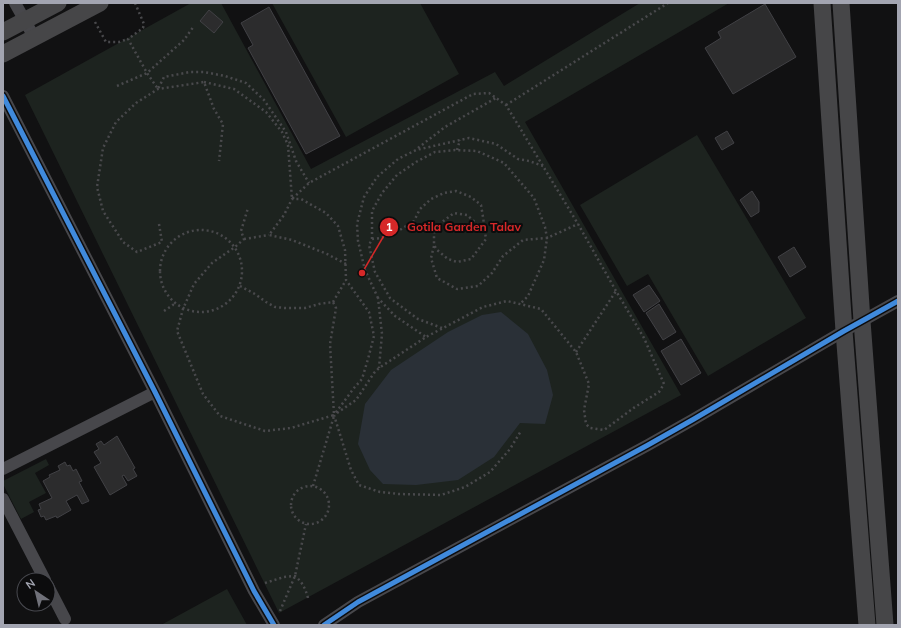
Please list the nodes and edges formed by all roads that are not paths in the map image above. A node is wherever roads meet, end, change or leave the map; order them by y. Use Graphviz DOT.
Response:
graph roads {
  1 [pos="15,3"];
  2 [pos="58,3"];
  3 [pos="822,3"];
  4 [pos="841,3"];
  5 [pos="94,6"];
  6 [pos="25,20"];
  7 [pos="3,32"];
  8 [pos="34,37"];
  9 [pos="3,54"];
  10 [pos="3,96"];
  11 [pos="898,301"];
  12 [pos="862,321"];
  13 [pos="844,330"];
  14 [pos="155,392"];
  15 [pos="3,469"];
  16 [pos="3,499"];
  17 [pos="41,572"];
  18 [pos="56,602"];
  19 [pos="65,619"];
  20 [pos="274,625"];
  21 [pos="325,625"];
  22 [pos="867,625"];
  23 [pos="885,625"];
  1 -- 6 [label="street"];
  2 -- 6 [label="main road"];
  3 -- 13 [label="main road"];
  4 -- 12 [label="main road"];
  5 -- 8 [label="main road"];
  6 -- 7 [label="main road"];
  6 -- 8 [label="street"];
  8 -- 9 [label="main road"];
  10 -- 14 [label="street"];
  11 -- 12 [label="street"];
  12 -- 13 [label="street"];
  12 -- 23 [label="main road"];
  13 -- 21 [label="street"];
  13 -- 22 [label="main road"];
  14 -- 15 [label="street"];
  14 -- 20 [label="street"];
  16 -- 17 [label="street"];
  18 -- 19 [label="street"];
}
